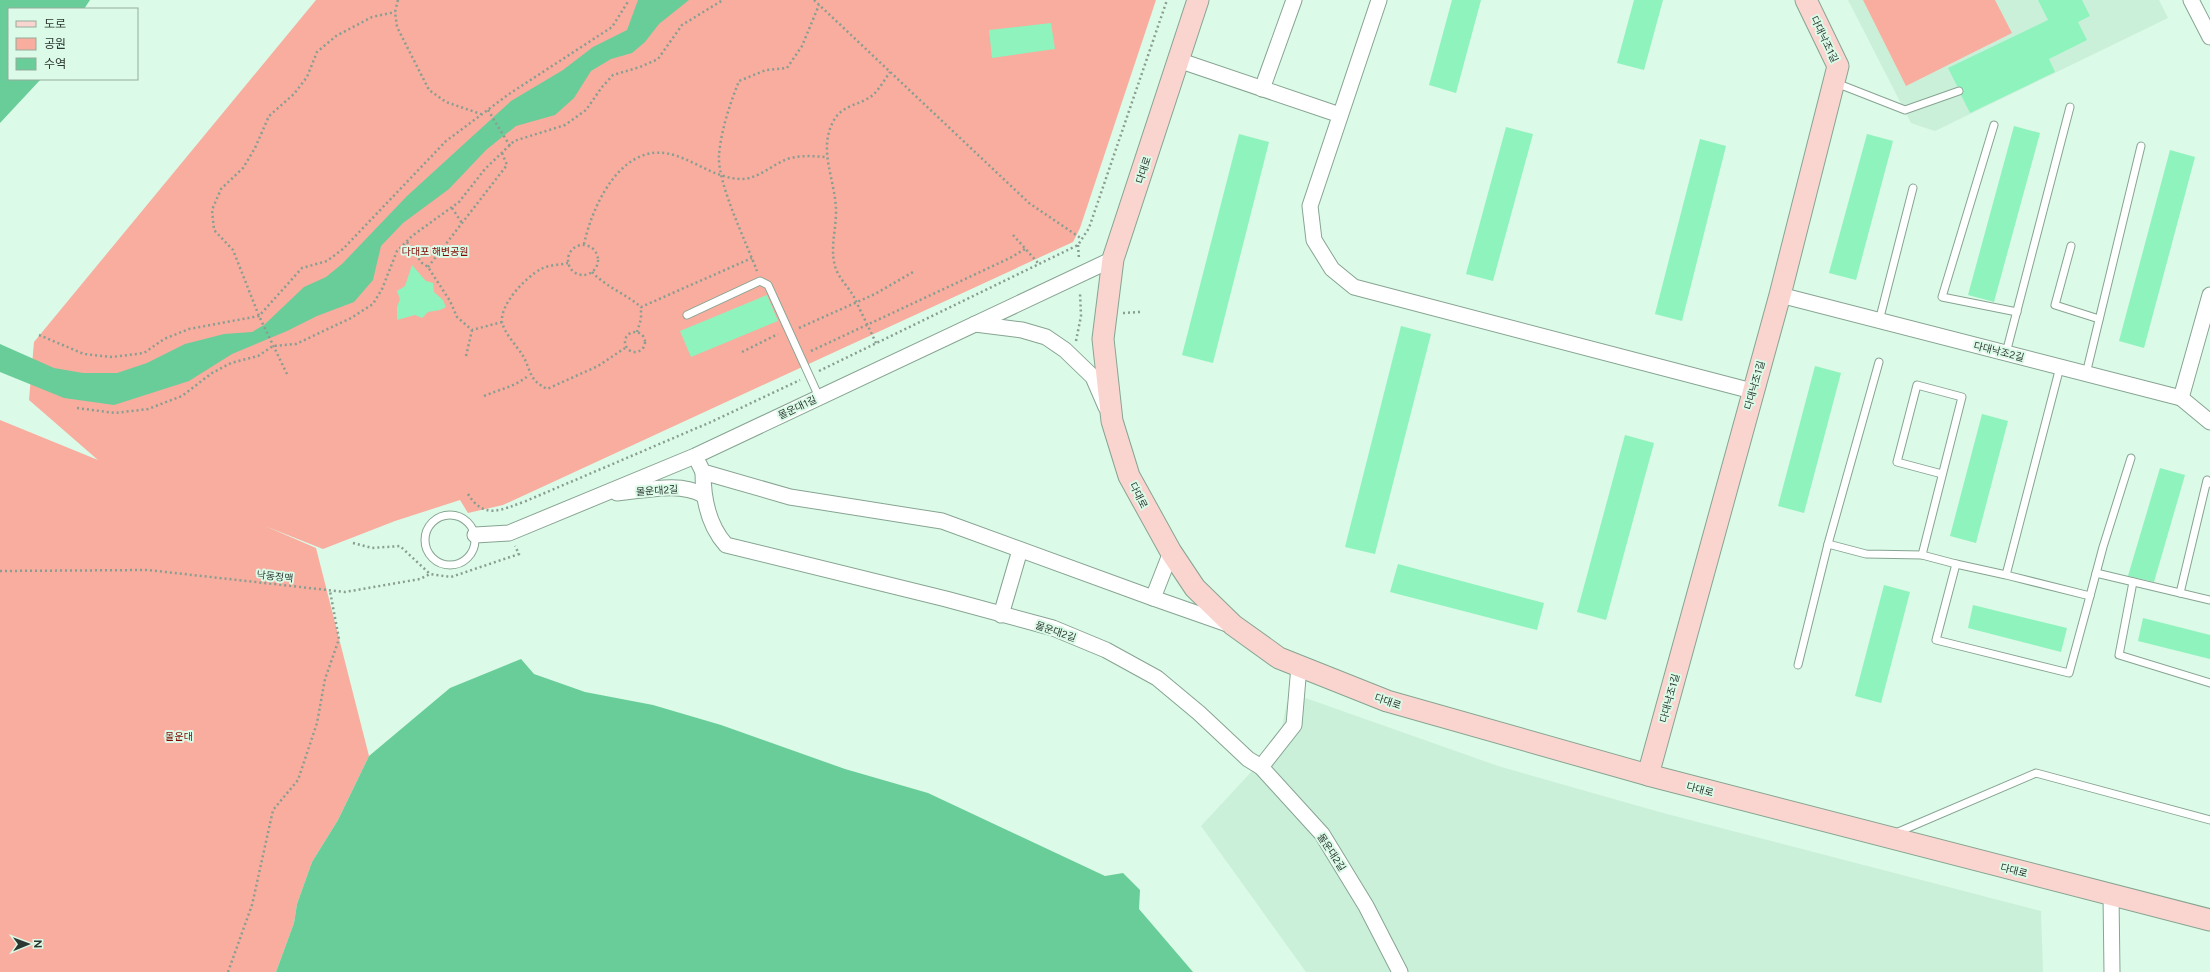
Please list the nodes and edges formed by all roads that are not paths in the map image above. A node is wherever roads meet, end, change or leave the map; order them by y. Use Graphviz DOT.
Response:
graph roads {
  1 [pos="1198,0"];
  2 [pos="1294,0"];
  3 [pos="1379,0"];
  4 [pos="1806,0"];
  5 [pos="2191,0"];
  6 [pos="2210,37"];
  7 [pos="1178,60"];
  8 [pos="1834,83"];
  9 [pos="1262,89"];
  10 [pos="1959,91"];
  11 [pos="2070,107"];
  12 [pos="1340,115"];
  13 [pos="1994,125"];
  14 [pos="2142,146"];
  15 [pos="1913,188"];
  16 [pos="2070,246"];
  17 [pos="1114,260"];
  18 [pos="1780,295"];
  19 [pos="2210,295"];
  20 [pos="2017,312"];
  21 [pos="687,315"];
  22 [pos="2099,319"];
  23 [pos="1879,320"];
  24 [pos="975,324"];
  25 [pos="2006,353"];
  26 [pos="1879,362"];
  27 [pos="2060,367"];
  28 [pos="2086,374"];
  29 [pos="1752,391"];
  30 [pos="819,397"];
  31 [pos="2181,398"];
  32 [pos="1112,421"];
  33 [pos="2210,422"];
  34 [pos="695,456"];
  35 [pos="2131,458"];
  36 [pos="703,472"];
  37 [pos="1942,474"];
  38 [pos="2210,483"];
  39 [pos="603,494"];
  40 [pos="703,495"];
  41 [pos="475,536"];
  42 [pos="1828,544"];
  43 [pos="1020,550"];
  44 [pos="1170,552"];
  45 [pos="1922,555"];
  46 [pos="1956,564"];
  47 [pos="2096,574"];
  48 [pos="2006,575"];
  49 [pos="2133,582"];
  50 [pos="2180,593"];
  51 [pos="2090,596"];
  52 [pos="1153,598"];
  53 [pos="2210,600"];
  54 [pos="1001,615"];
  55 [pos="1233,625"];
  56 [pos="1798,665"];
  57 [pos="1299,666"];
  58 [pos="2210,683"];
  59 [pos="1261,767"];
  60 [pos="1648,775"];
  61 [pos="2210,820"];
  62 [pos="1886,838"];
  63 [pos="2111,895"];
  64 [pos="2210,920"];
  65 [pos="1400,972"];
  66 [pos="2112,972"];
  1 -- 7 [label="main road, 다대로"];
  2 -- 9 [label="street"];
  3 -- 12 [label="street"];
  4 -- 8 [label="main road, 다대낙조1길"];
  5 -- 6 [label="street"];
  7 -- 9 [label="street"];
  7 -- 17 [label="main road, 다대로"];
  8 -- 10 [label="lane"];
  8 -- 18 [label="main road, 다대낙조1길"];
  9 -- 12 [label="street"];
  11 -- 20 [label="lane"];
  12 -- 29 [label="street"];
  13 -- 20 [label="lane"];
  14 -- 22 [label="lane"];
  15 -- 23 [label="lane"];
  16 -- 22 [label="lane"];
  17 -- 24 [label="street, 몰운대1길"];
  17 -- 32 [label="main road, 다대로"];
  18 -- 23 [label="street, 다대낙조2길"];
  18 -- 29 [label="main road, 다대낙조1길"];
  19 -- 31 [label="street"];
  20 -- 25 [label="lane"];
  21 -- 30 [label="lane"];
  22 -- 28 [label="lane"];
  23 -- 25 [label="street, 다대낙조2길"];
  24 -- 30 [label="street, 몰운대1길"];
  24 -- 32 [label="street"];
  25 -- 27 [label="street, 다대낙조2길"];
  26 -- 42 [label="lane"];
  27 -- 28 [label="street, 다대낙조2길"];
  27 -- 48 [label="lane"];
  28 -- 31 [label="street, 다대낙조2길"];
  29 -- 60 [label="main road, 다대낙조1길"];
  30 -- 34 [label="street, 몰운대1길"];
  31 -- 33 [label="street, 다대낙조2길"];
  32 -- 44 [label="main road, 다대로"];
  34 -- 36 [label="street"];
  34 -- 39 [label="street, 몰운대1길"];
  35 -- 47 [label="lane"];
  36 -- 40 [label="street"];
  36 -- 43 [label="street"];
  37 -- 37 [label="lane"];
  37 -- 45 [label="lane"];
  38 -- 50 [label="lane"];
  39 -- 40 [label="street, 몰운대2길"];
  39 -- 41 [label="street, 몰운대1길"];
  40 -- 54 [label="street, 몰운대2길"];
  41 -- 41 [label="lane"];
  42 -- 45 [label="lane"];
  42 -- 56 [label="lane"];
  43 -- 52 [label="street"];
  43 -- 54 [label="street"];
  44 -- 52 [label="street"];
  44 -- 55 [label="main road, 다대로"];
  45 -- 46 [label="lane"];
  46 -- 48 [label="lane"];
  46 -- 51 [label="lane"];
  47 -- 49 [label="lane"];
  47 -- 51 [label="lane"];
  48 -- 51 [label="lane"];
  49 -- 50 [label="lane"];
  49 -- 58 [label="lane"];
  50 -- 53 [label="lane"];
  52 -- 55 [label="street"];
  54 -- 59 [label="street, 몰운대2길"];
  55 -- 57 [label="main road, 다대로"];
  57 -- 59 [label="street"];
  57 -- 60 [label="main road, 다대로"];
  59 -- 65 [label="street, 몰운대2길"];
  60 -- 62 [label="main road, 다대로"];
  61 -- 62 [label="lane"];
  62 -- 63 [label="main road, 다대로"];
  63 -- 64 [label="main road, 다대로"];
  63 -- 66 [label="street"];
}
